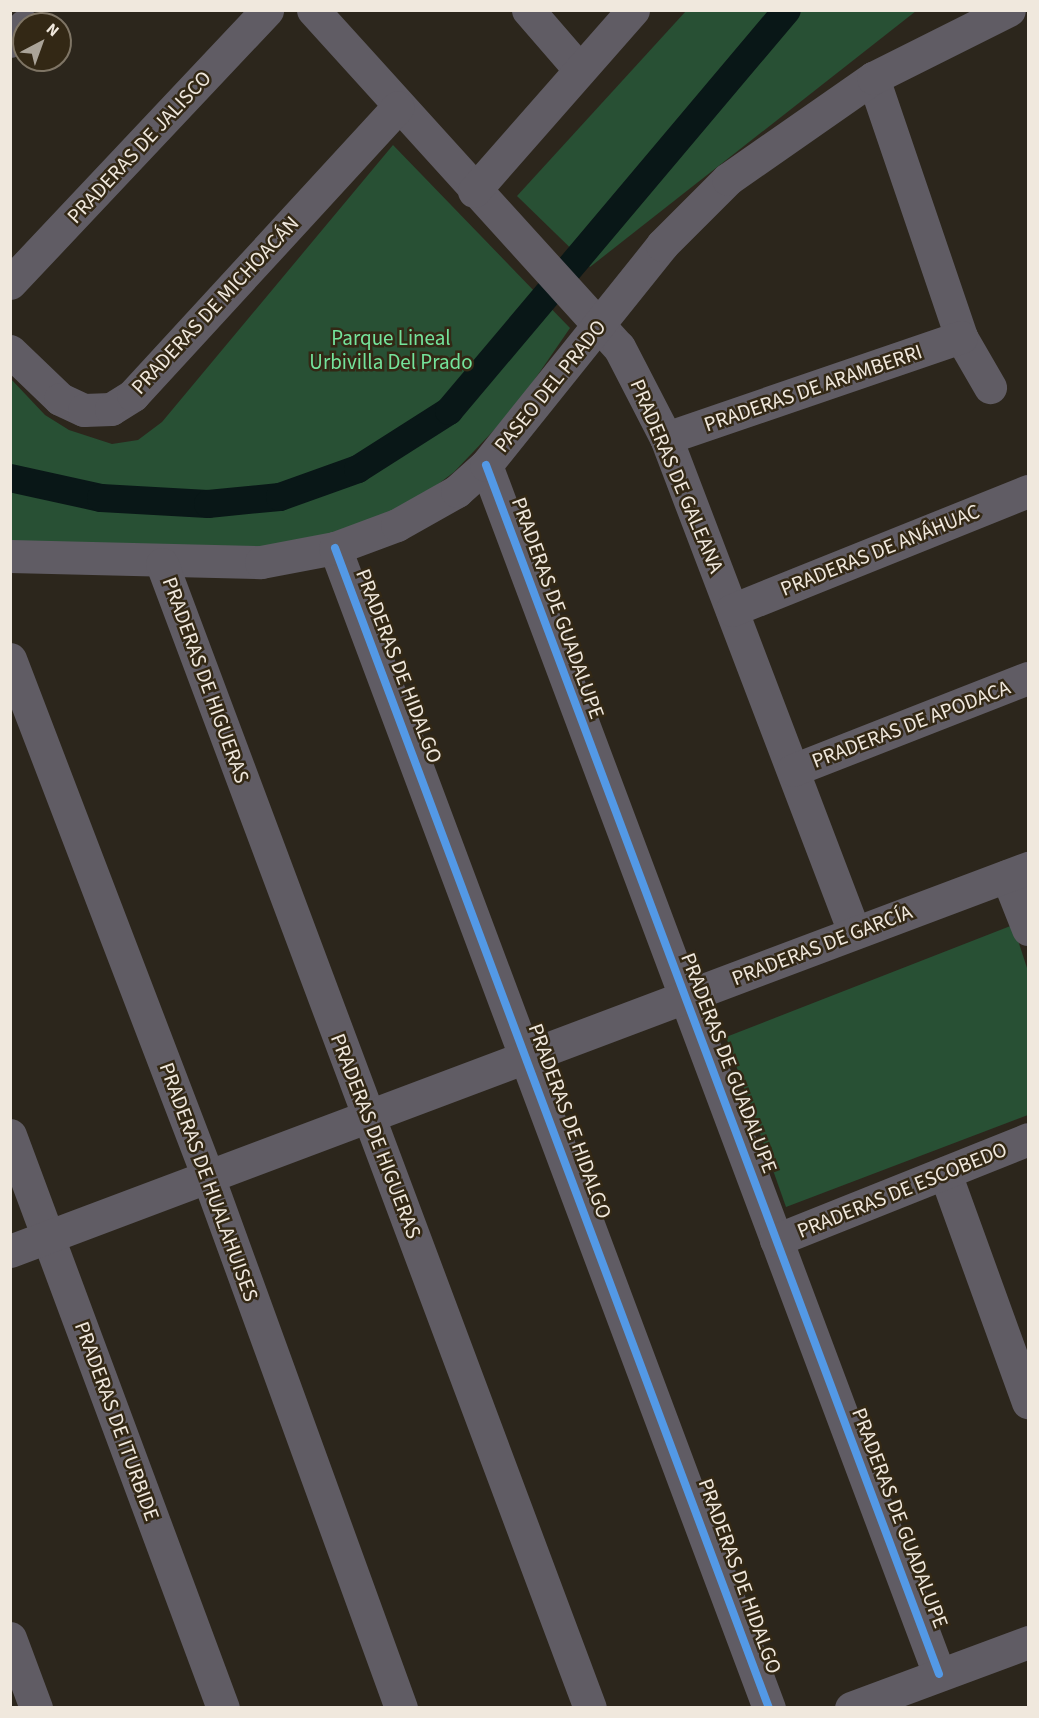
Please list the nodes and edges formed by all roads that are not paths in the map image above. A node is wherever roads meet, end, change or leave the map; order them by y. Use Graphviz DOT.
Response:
graph roads {
  1 [pos="267,10"];
  2 [pos="314,10"];
  3 [pos="528,10"];
  4 [pos="633,10"];
  5 [pos="1009,10"];
  6 [pos="580,70"];
  7 [pos="873,78"];
  8 [pos="398,107"];
  9 [pos="474,190"];
  10 [pos="10,283"];
  11 [pos="600,324"];
  12 [pos="961,337"];
  13 [pos="10,351"];
  14 [pos="990,387"];
  15 [pos="666,438"];
  16 [pos="486,465"];
  17 [pos="1029,491"];
  18 [pos="335,548"];
  19 [pos="10,556"];
  20 [pos="162,564"];
  21 [pos="732,610"];
  22 [pos="10,659"];
  23 [pos="1029,678"];
  24 [pos="793,770"];
  25 [pos="1018,872"];
  26 [pos="1029,929"];
  27 [pos="854,932"];
  28 [pos="684,998"];
  29 [pos="527,1058"];
  30 [pos="368,1115"];
  31 [pos="10,1135"];
  32 [pos="1029,1140"];
  33 [pos="945,1173"];
  34 [pos="207,1174"];
  35 [pos="49,1239"];
  36 [pos="776,1240"];
  37 [pos="10,1251"];
  38 [pos="1029,1402"];
  39 [pos="10,1638"];
  40 [pos="1029,1642"];
  41 [pos="939,1674"];
  42 [pos="36,1707"];
  43 [pos="223,1707"];
  44 [pos="401,1707"];
  45 [pos="590,1707"];
  46 [pos="769,1707"];
  47 [pos="851,1707"];
  1 -- 10 [label="street, PRADERAS DE JALISCO"];
  2 -- 8 [label="street, PRADERAS DE GALEANA"];
  3 -- 6 [label="street"];
  4 -- 6 [label="street"];
  5 -- 7 [label="street, PASEO DEL PRADO"];
  6 -- 9 [label="street"];
  7 -- 11 [label="street, PASEO DEL PRADO"];
  7 -- 12 [label="street"];
  8 -- 9 [label="street, PRADERAS DE GALEANA"];
  8 -- 13 [label="street, PRADERAS DE MICHOACÁN"];
  9 -- 11 [label="street, PRADERAS DE GALEANA"];
  11 -- 15 [label="street, PRADERAS DE GALEANA"];
  11 -- 16 [label="street, PASEO DEL PRADO"];
  12 -- 14 [label="street"];
  12 -- 15 [label="street, PRADERAS DE ARAMBERRI"];
  15 -- 21 [label="street, PRADERAS DE GALEANA"];
  16 -- 18 [label="street, PASEO DEL PRADO"];
  16 -- 28 [label="street, PRADERAS DE GUADALUPE"];
  17 -- 21 [label="street, PRADERAS DE ANÁHUAC"];
  18 -- 20 [label="street, PASEO DEL PRADO"];
  18 -- 29 [label="street, PRADERAS DE HIDALGO"];
  19 -- 20 [label="street, PASEO DEL PRADO"];
  20 -- 30 [label="street, PRADERAS DE HIGUERAS"];
  21 -- 24 [label="street, PRADERAS DE GALEANA"];
  22 -- 34 [label="street, PRADERAS DE HUALAHUISES"];
  23 -- 24 [label="street, PRADERAS DE APODACA"];
  24 -- 27 [label="street, PRADERAS DE GALEANA"];
  25 -- 26 [label="street"];
  25 -- 27 [label="street, PRADERAS DE GARCÍA"];
  27 -- 28 [label="street, PRADERAS DE GARCÍA"];
  28 -- 29 [label="street, PRADERAS DE GARCÍA"];
  28 -- 36 [label="street, PRADERAS DE GUADALUPE"];
  29 -- 30 [label="street, PRADERAS DE GARCÍA"];
  29 -- 46 [label="street, PRADERAS DE HIDALGO"];
  30 -- 34 [label="street, PRADERAS DE GARCÍA"];
  30 -- 45 [label="street, PRADERAS DE HIGUERAS"];
  31 -- 35 [label="street, PRADERAS DE ITURBIDE"];
  32 -- 33 [label="street, PRADERAS DE ESCOBEDO"];
  33 -- 36 [label="street, PRADERAS DE ESCOBEDO"];
  33 -- 38 [label="street"];
  34 -- 35 [label="street, PRADERAS DE GARCÍA"];
  34 -- 44 [label="street, PRADERAS DE HUALAHUISES"];
  35 -- 37 [label="street, PRADERAS DE GARCÍA"];
  35 -- 43 [label="street, PRADERAS DE ITURBIDE"];
  36 -- 41 [label="street, PRADERAS DE GUADALUPE"];
  39 -- 42 [label="street"];
  40 -- 41 [label="street"];
  41 -- 47 [label="street"];
}
